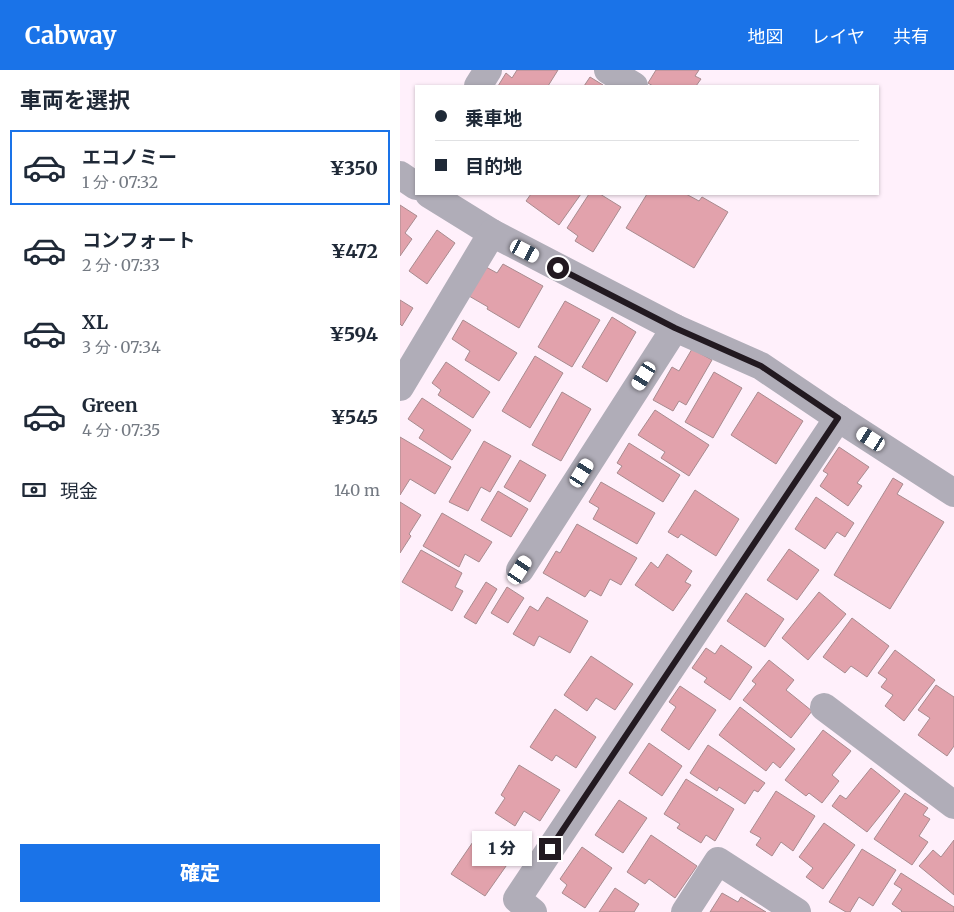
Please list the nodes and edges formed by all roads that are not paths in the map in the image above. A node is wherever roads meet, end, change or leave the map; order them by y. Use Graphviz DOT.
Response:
graph roads {
  1 [pos="488,70"];
  2 [pos="608,70"];
  3 [pos="479,85"];
  4 [pos="632,85"];
  5 [pos="432,195"];
  6 [pos="492,234"];
  7 [pos="675,328"];
  8 [pos="400,387"];
  9 [pos="838,418"];
  10 [pos="954,493"];
  11 [pos="520,570"];
  12 [pos="824,708"];
  13 [pos="954,805"];
  14 [pos="533,912"];
  15 [pos="685,912"];
  16 [pos="797,912"];
  1 -- 3 [label="street"];
  2 -- 4 [label="street"];
  5 -- 6 [label="street"];
  6 -- 7 [label="street"];
  6 -- 8 [label="street"];
  7 -- 9 [label="street"];
  7 -- 11 [label="street"];
  9 -- 10 [label="street"];
  9 -- 14 [label="street"];
  12 -- 13 [label="street"];
  15 -- 16 [label="street"];
}
